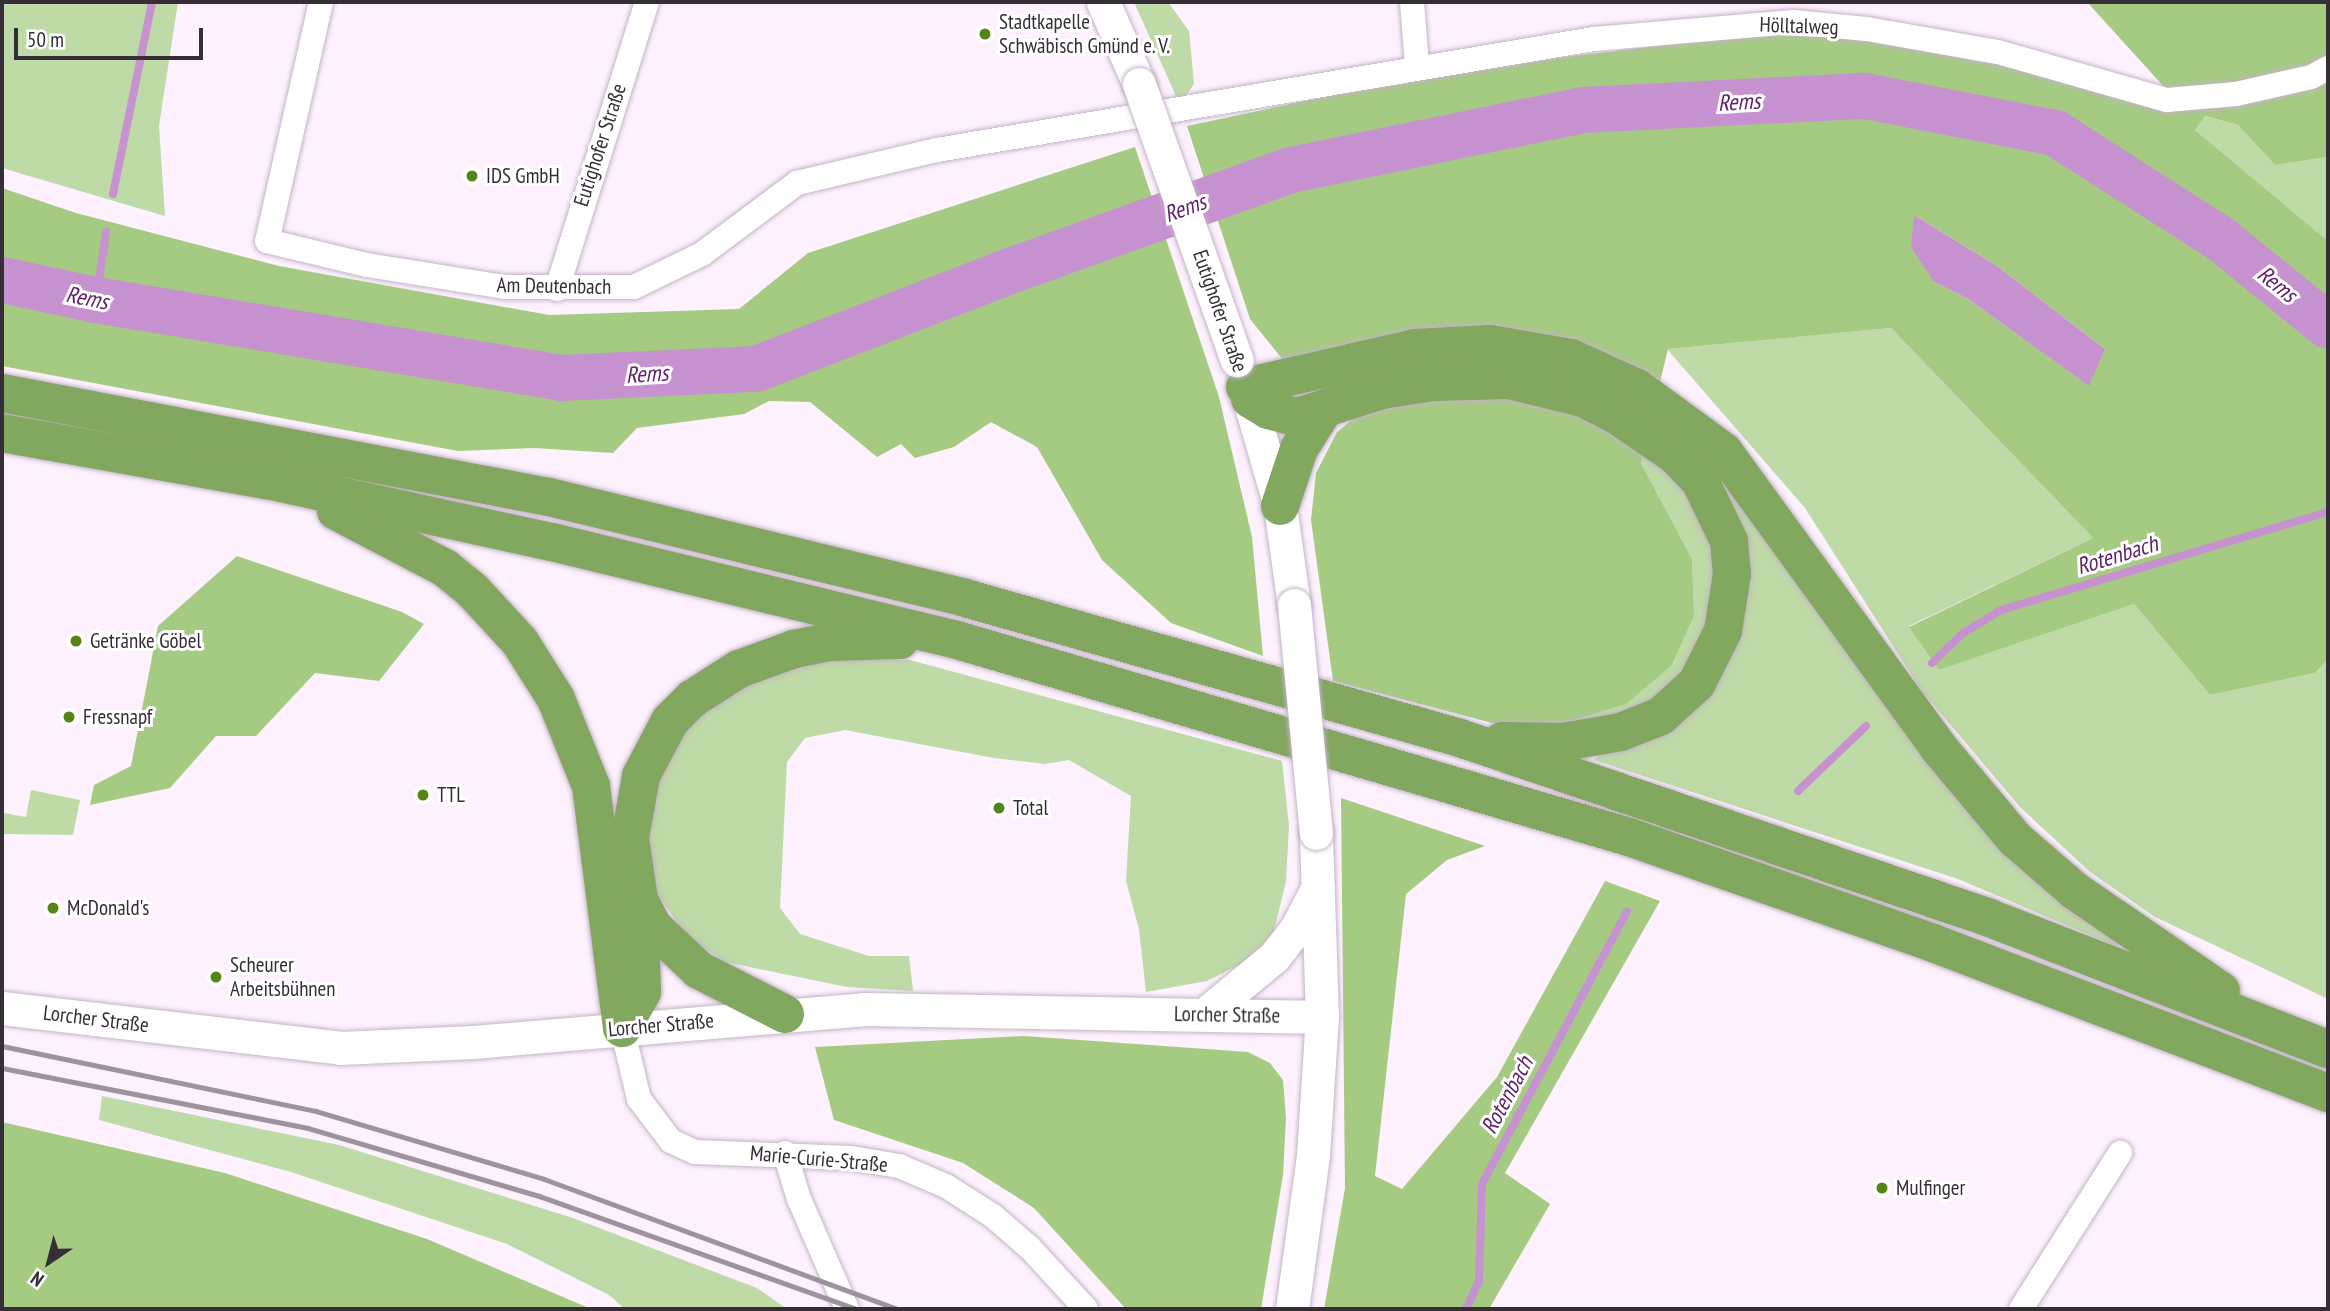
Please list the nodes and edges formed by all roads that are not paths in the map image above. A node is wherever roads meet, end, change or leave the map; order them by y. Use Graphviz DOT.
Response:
graph roads {
  1 [pos="321,2"];
  2 [pos="647,2"];
  3 [pos="1102,2"];
  4 [pos="1412,2"];
  5 [pos="1417,65"];
  6 [pos="2328,68"];
  7 [pos="1262,96"];
  8 [pos="557,289"];
  9 [pos="1244,382"];
  10 [pos="2,393"];
  11 [pos="1324,409"];
  12 [pos="2,433"];
  13 [pos="267,480"];
  14 [pos="1280,506"];
  15 [pos="957,640"];
  16 [pos="1460,738"];
  17 [pos="1320,884"];
  18 [pos="639,900"];
  19 [pos="2,1008"];
  20 [pos="786,1014"];
  21 [pos="1205,1014"];
  22 [pos="1322,1017"];
  23 [pos="2271,1026"];
  24 [pos="622,1028"];
  25 [pos="2328,1049"];
  26 [pos="2328,1093"];
  27 [pos="785,1153"];
  28 [pos="2120,1153"];
  29 [pos="847,1309"];
  30 [pos="1086,1309"];
  31 [pos="1292,1309"];
  32 [pos="2021,1309"];
  1 -- 8 [label="street, Am Deutenbach"];
  2 -- 8 [label="street, Eutighofer Straße"];
  3 -- 9 [label="street, Eutighofer Straße, bridge"];
  4 -- 5 [label="street"];
  5 -- 6 [label="street, Hölltalweg"];
  5 -- 7 [label="street, Hölltalweg"];
  7 -- 8 [label="street, Am Deutenbach"];
  9 -- 11 [label="highway"];
  9 -- 14 [label="street, Eutighofer Straße"];
  9 -- 23 [label="highway"];
  10 -- 16 [label="highway"];
  11 -- 14 [label="highway"];
  11 -- 16 [label="highway"];
  12 -- 13 [label="highway"];
  13 -- 15 [label="highway"];
  13 -- 24 [label="highway"];
  14 -- 17 [label="street, Eutighofer Straße, bridge"];
  15 -- 18 [label="highway"];
  15 -- 26 [label="highway"];
  16 -- 23 [label="highway"];
  17 -- 21 [label="street"];
  17 -- 22 [label="street, Eutighofer Straße"];
  18 -- 20 [label="highway"];
  18 -- 24 [label="highway"];
  19 -- 24 [label="street, Lorcher Straße"];
  20 -- 21 [label="street, Lorcher Straße"];
  20 -- 24 [label="street, Lorcher Straße"];
  21 -- 22 [label="street, Lorcher Straße"];
  22 -- 31 [label="street, Eutighofer Straße"];
  23 -- 25 [label="highway"];
  24 -- 27 [label="street, Marie-Curie-Straße"];
  27 -- 29 [label="street"];
  27 -- 30 [label="street, Marie-Curie-Straße"];
  28 -- 32 [label="street"];
}
